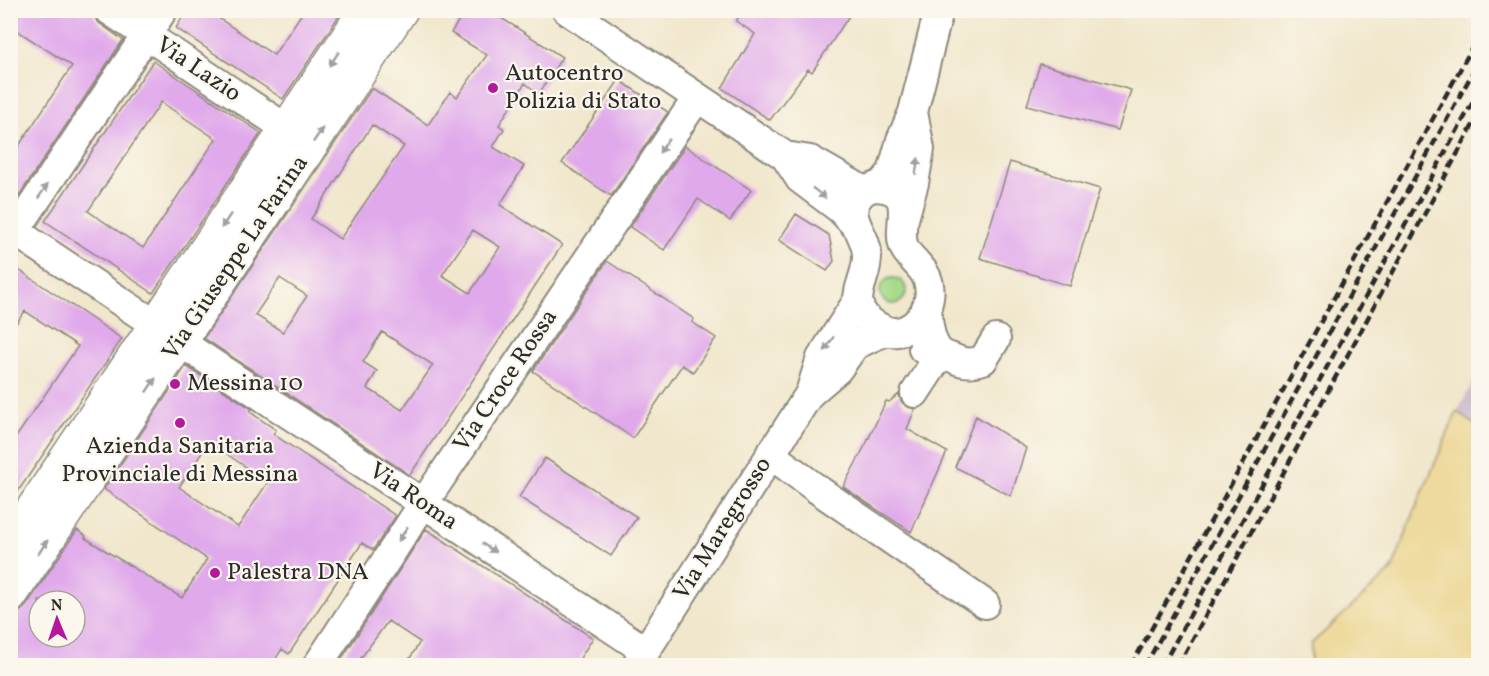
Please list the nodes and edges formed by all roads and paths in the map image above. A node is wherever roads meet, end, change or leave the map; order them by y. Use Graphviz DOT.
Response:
graph roads {
  1 [pos="109,10"];
  2 [pos="163,10"];
  3 [pos="366,10"];
  4 [pos="401,10"];
  5 [pos="567,10"];
  6 [pos="939,10"];
  7 [pos="147,35"];
  8 [pos="697,98"];
  9 [pos="913,112"];
  10 [pos="287,129"];
  11 [pos="785,156"];
  12 [pos="870,189"];
  13 [pos="904,219"];
  14 [pos="857,227"];
  15 [pos="12,233"];
  16 [pos="858,300"];
  17 [pos="927,307"];
  18 [pos="890,332"];
  19 [pos="168,333"];
  20 [pos="996,339"];
  21 [pos="945,355"];
  22 [pos="810,393"];
  23 [pos="915,393"];
  24 [pos="770,454"];
  25 [pos="423,504"];
  26 [pos="13,533"];
  27 [pos="10,596"];
  28 [pos="985,604"];
  29 [pos="641,658"];
  30 [pos="317,666"];
  1 -- 7 [label="street, Via Lazio"];
  2 -- 7 [label="street"];
  3 -- 10 [label="main road, Via Giuseppe La Farina, one-way"];
  19 -- 4 [label="main road, Via Giuseppe La Farina, one-way"];
  5 -- 8 [label="street"];
  6 -- 9 [label="street"];
  7 -- 10 [label="street, Via Lazio"];
  15 -- 7 [label="street, one-way"];
  8 -- 11 [label="street"];
  8 -- 25 [label="street, Via Croce Rossa, one-way"];
  9 -- 12 [label="street"];
  13 -- 9 [label="street, one-way"];
  10 -- 19 [label="main road, Via Giuseppe La Farina, one-way"];
  11 -- 12 [label="street"];
  11 -- 14 [label="street, one-way"];
  12 -- 13 [label="street"];
  12 -- 14 [label="street"];
  13 -- 17 [label="street"];
  14 -- 16 [label="street"];
  15 -- 19 [label="street, Via Roma"];
  16 -- 18 [label="street"];
  16 -- 22 [label="street, one-way"];
  17 -- 18 [label="street"];
  17 -- 21 [label="street"];
  18 -- 21 [label="street"];
  18 -- 22 [label="street"];
  19 -- 25 [label="street, Via Roma"];
  19 -- 26 [label="main road, Via Giuseppe La Farina"];
  27 -- 19 [label="main road, Via Giuseppe La Farina, one-way"];
  20 -- 21 [label="street"];
  21 -- 23 [label="street"];
  22 -- 24 [label="street, Via Maregrosso"];
  24 -- 28 [label="street"];
  24 -- 29 [label="street, Via Maregrosso"];
  25 -- 29 [label="street, Via Roma, one-way"];
  25 -- 30 [label="street, Via Croce Rossa, one-way"];
}
